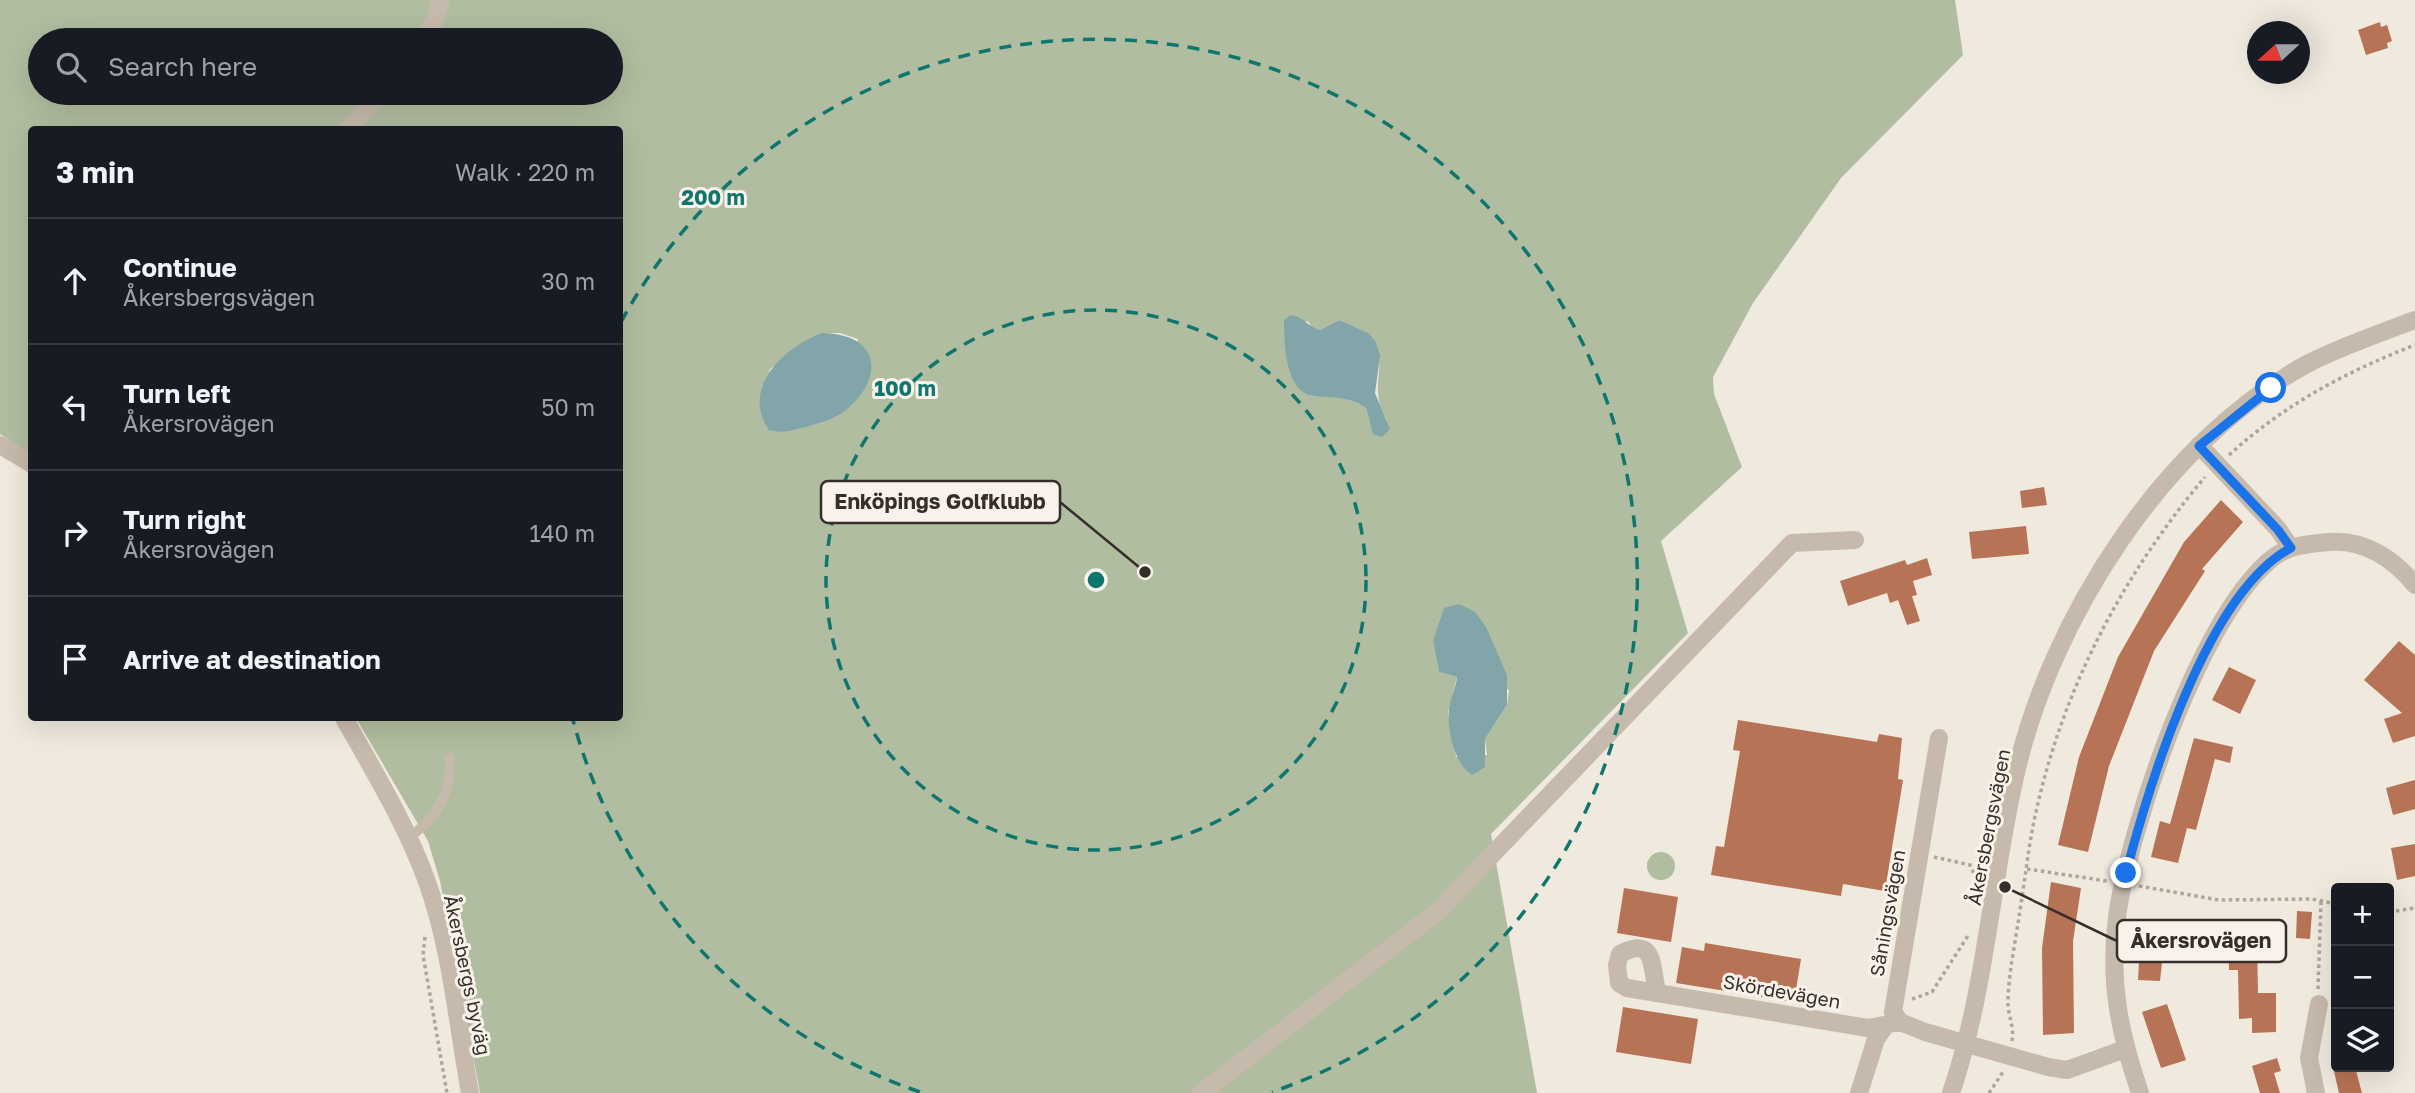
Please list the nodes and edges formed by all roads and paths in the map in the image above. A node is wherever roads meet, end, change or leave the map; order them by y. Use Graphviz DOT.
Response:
graph roads {
  1 [pos="441,0"];
  2 [pos="429,28"];
  3 [pos="370,105"];
  4 [pos="351,126"];
  5 [pos="2415,320"];
  6 [pos="2415,345"];
  7 [pos="0,445"];
  8 [pos="2199,446"];
  9 [pos="28,462"];
  10 [pos="2218,465"];
  11 [pos="1854,540"];
  12 [pos="2291,548"];
  13 [pos="2415,585"];
  14 [pos="346,721"];
  15 [pos="1939,738"];
  16 [pos="449,758"];
  17 [pos="409,837"];
  18 [pos="1919,855"];
  19 [pos="2026,869"];
  20 [pos="2124,884"];
  21 [pos="1978,885"];
  22 [pos="2321,901"];
  23 [pos="2331,903"];
  24 [pos="2415,908"];
  25 [pos="2394,911"];
  26 [pos="439,922"];
  27 [pos="1974,924"];
  28 [pos="1657,991"];
  29 [pos="1893,1001"];
  30 [pos="2319,1004"];
  31 [pos="1893,1024"];
  32 [pos="1968,1044"];
  33 [pos="2125,1049"];
  34 [pos="2008,1056"];
  35 [pos="447,1093"];
  36 [pos="470,1093"];
  37 [pos="1201,1093"];
  38 [pos="1859,1093"];
  39 [pos="1951,1093"];
  40 [pos="1989,1093"];
  41 [pos="2140,1093"];
  42 [pos="2316,1093"];
  1 -- 2 [label="street"];
  3 -- 4 [label="street"];
  5 -- 8 [label="street, Åkersbergsvägen"];
  6 -- 10 [label="path"];
  7 -- 9 [label="street"];
  8 -- 10 [label="street"];
  8 -- 32 [label="street, Åkersbergsvägen"];
  10 -- 12 [label="street"];
  10 -- 19 [label="path"];
  11 -- 37 [label="street"];
  12 -- 13 [label="street"];
  12 -- 20 [label="street"];
  14 -- 17 [label="street, Åkersbergs byväg"];
  15 -- 18 [label="street, Såningsvägen"];
  16 -- 17 [label="lane"];
  17 -- 26 [label="street, Åkersbergs byväg"];
  18 -- 21 [label="path"];
  18 -- 29 [label="street, Såningsvägen"];
  19 -- 20 [label="path"];
  19 -- 34 [label="path"];
  20 -- 22 [label="path"];
  20 -- 33 [label="street"];
  22 -- 23 [label="path"];
  22 -- 30 [label="path"];
  24 -- 25 [label="path"];
  26 -- 35 [label="path"];
  26 -- 36 [label="street, Åkersbergs byväg"];
  27 -- 29 [label="path"];
  28 -- 31 [label="street, Skördevägen"];
  29 -- 31 [label="street, Såningsvägen"];
  30 -- 42 [label="street"];
  31 -- 32 [label="street"];
  31 -- 38 [label="street"];
  32 -- 34 [label="street"];
  32 -- 39 [label="street, Åkersbergsvägen"];
  33 -- 34 [label="street"];
  33 -- 41 [label="street"];
  34 -- 40 [label="path"];
}
